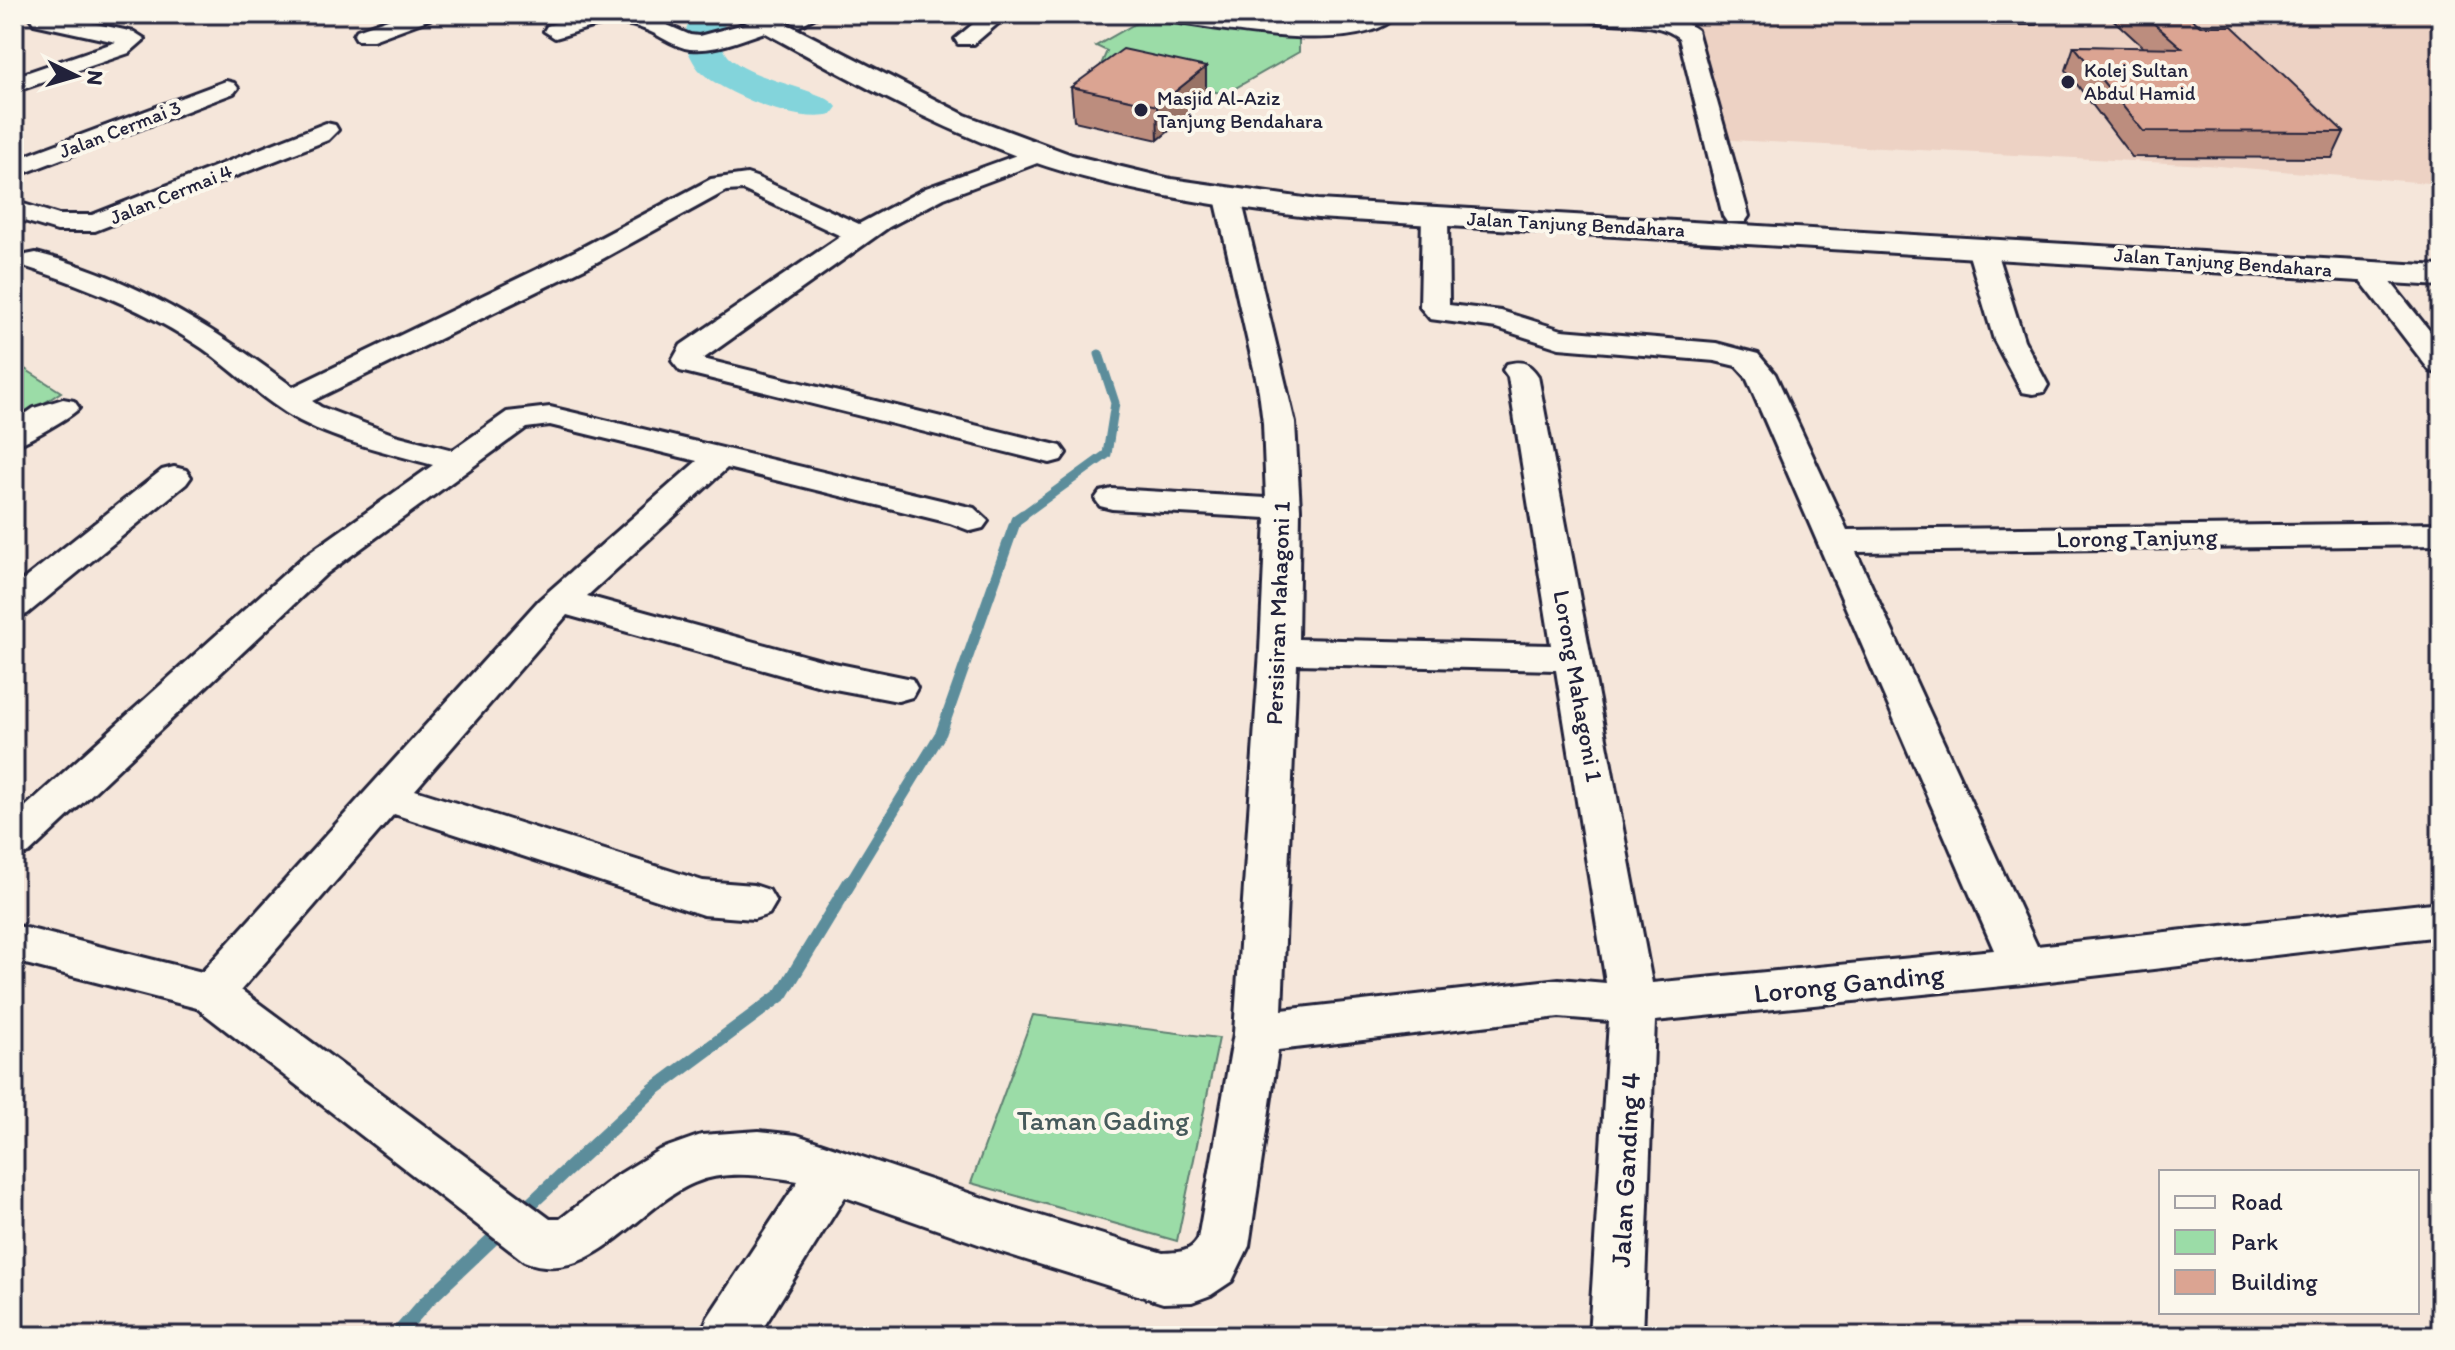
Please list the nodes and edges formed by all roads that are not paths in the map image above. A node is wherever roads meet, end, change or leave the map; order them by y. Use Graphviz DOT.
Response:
graph roads {
  1 [pos="422,14"];
  2 [pos="998,14"];
  3 [pos="1160,14"];
  4 [pos="1387,14"];
  5 [pos="1588,14"];
  6 [pos="783,17"];
  7 [pos="135,18"];
  8 [pos="42,19"];
  9 [pos="96,30"];
  10 [pos="555,31"];
  11 [pos="365,35"];
  12 [pos="966,39"];
  13 [pos="14,85"];
  14 [pos="226,88"];
  15 [pos="326,130"];
  16 [pos="1039,154"];
  17 [pos="14,169"];
  18 [pos="1228,198"];
  19 [pos="14,209"];
  20 [pos="1435,216"];
  21 [pos="1736,216"];
  22 [pos="68,225"];
  23 [pos="857,233"];
  24 [pos="1981,248"];
  25 [pos="25,256"];
  26 [pos="2441,259"];
  27 [pos="2367,271"];
  28 [pos="2441,276"];
  29 [pos="2441,365"];
  30 [pos="1518,370"];
  31 [pos="2033,385"];
  32 [pos="292,399"];
  33 [pos="63,408"];
  34 [pos="14,436"];
  35 [pos="1050,453"];
  36 [pos="721,457"];
  37 [pos="456,461"];
  38 [pos="174,477"];
  39 [pos="1112,499"];
  40 [pos="1283,509"];
  41 [pos="971,521"];
  42 [pos="2441,534"];
  43 [pos="1834,541"];
  44 [pos="560,601"];
  45 [pos="14,606"];
  46 [pos="1279,651"];
  47 [pos="1573,658"];
  48 [pos="898,688"];
  49 [pos="386,796"];
  50 [pos="14,842"];
  51 [pos="754,902"];
  52 [pos="2441,919"];
  53 [pos="14,943"];
  54 [pos="2023,966"];
  55 [pos="211,993"];
  56 [pos="1633,1004"];
  57 [pos="1257,1033"];
  58 [pos="833,1171"];
  59 [pos="727,1336"];
  60 [pos="1616,1336"];
  1 -- 11 [label="street"];
  2 -- 12 [label="street"];
  3 -- 4 [label="street"];
  5 -- 21 [label="street"];
  6 -- 10 [label="street"];
  6 -- 16 [label="main road, Jalan Tanjung Bendahara"];
  6 -- 21 [label="main road, Jalan Tanjung Bendahara"];
  7 -- 9 [label="street"];
  8 -- 9 [label="street"];
  9 -- 13 [label="street"];
  14 -- 17 [label="street, Jalan Cermai 3"];
  15 -- 22 [label="street, Jalan Cermai 4"];
  16 -- 18 [label="main road, Jalan Tanjung Bendahara"];
  16 -- 23 [label="street"];
  18 -- 20 [label="main road, Jalan Tanjung Bendahara"];
  18 -- 40 [label="street, Persisiran Mahagoni 1"];
  19 -- 22 [label="street"];
  20 -- 24 [label="main road, Jalan Tanjung Bendahara"];
  20 -- 43 [label="street"];
  21 -- 26 [label="main road, Jalan Tanjung Bendahara"];
  22 -- 25 [label="street, Jalan Cermai 4"];
  23 -- 32 [label="street"];
  23 -- 35 [label="street"];
  24 -- 27 [label="main road, Jalan Tanjung Bendahara"];
  24 -- 31 [label="street"];
  25 -- 32 [label="street"];
  27 -- 28 [label="main road, Jalan Tanjung Bendahara"];
  27 -- 29 [label="street"];
  30 -- 47 [label="street, Lorong Mahagoni 1"];
  32 -- 37 [label="street"];
  33 -- 34 [label="street"];
  36 -- 37 [label="street"];
  36 -- 41 [label="street"];
  36 -- 44 [label="street"];
  37 -- 50 [label="street"];
  38 -- 45 [label="street"];
  39 -- 40 [label="street"];
  40 -- 46 [label="street, Persisiran Mahagoni 1"];
  42 -- 43 [label="street, Lorong Tanjung"];
  43 -- 54 [label="street"];
  44 -- 48 [label="street"];
  44 -- 49 [label="street"];
  46 -- 47 [label="street"];
  46 -- 57 [label="street, Persisiran Mahagoni 1"];
  47 -- 56 [label="street, Lorong Mahagoni 1"];
  49 -- 51 [label="street"];
  49 -- 55 [label="street"];
  52 -- 54 [label="street, Lorong Ganding"];
  53 -- 55 [label="street"];
  54 -- 56 [label="street, Lorong Ganding"];
  55 -- 58 [label="street"];
  56 -- 57 [label="street, Lorong Ganding"];
  56 -- 60 [label="street, Jalan Ganding 4"];
  57 -- 58 [label="street, Persisiran Mahagoni 1"];
  58 -- 59 [label="street"];
}
